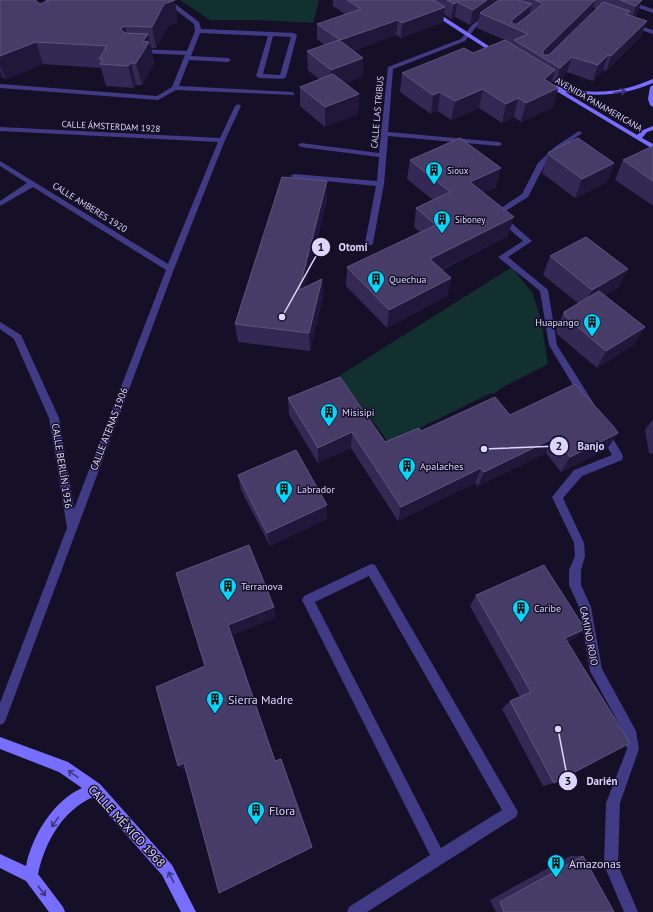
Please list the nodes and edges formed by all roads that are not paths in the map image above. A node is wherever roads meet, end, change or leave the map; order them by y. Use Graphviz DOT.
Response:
graph roads {
  1 [pos="47,0"];
  2 [pos="166,0"];
  3 [pos="414,0"];
  4 [pos="619,0"];
  5 [pos="60,1"];
  6 [pos="495,11"];
  7 [pos="653,11"];
  8 [pos="625,22"];
  9 [pos="198,31"];
  10 [pos="652,32"];
  11 [pos="271,34"];
  12 [pos="468,35"];
  13 [pos="130,51"];
  14 [pos="188,55"];
  15 [pos="504,57"];
  16 [pos="228,60"];
  17 [pos="541,80"];
  18 [pos="653,80"];
  19 [pos="0,86"];
  20 [pos="653,87"];
  21 [pos="175,88"];
  22 [pos="554,88"];
  23 [pos="292,94"];
  24 [pos="653,105"];
  25 [pos="238,106"];
  26 [pos="653,128"];
  27 [pos="0,129"];
  28 [pos="579,133"];
  29 [pos="384,134"];
  30 [pos="638,137"];
  31 [pos="222,140"];
  32 [pos="301,144"];
  33 [pos="499,144"];
  34 [pos="653,147"];
  35 [pos="382,155"];
  36 [pos="0,162"];
  37 [pos="294,176"];
  38 [pos="33,184"];
  39 [pos="380,184"];
  40 [pos="0,204"];
  41 [pos="369,243"];
  42 [pos="170,269"];
  43 [pos="0,324"];
  44 [pos="72,527"];
  45 [pos="0,719"];
  46 [pos="0,743"];
  47 [pos="95,789"];
  48 [pos="439,858"];
  49 [pos="0,860"];
  50 [pos="31,876"];
  51 [pos="58,912"];
  52 [pos="189,912"];
  53 [pos="354,912"];
  54 [pos="631,912"];
  1 -- 5 [label="street"];
  2 -- 9 [label="street"];
  3 -- 12 [label="street"];
  4 -- 7 [label="street"];
  6 -- 12 [label="street"];
  8 -- 10 [label="street"];
  9 -- 11 [label="street"];
  9 -- 14 [label="street"];
  11 -- 11 [label="street"];
  12 -- 15 [label="street"];
  12 -- 29 [label="street, CALLE LAS TRIBUS"];
  13 -- 14 [label="street"];
  14 -- 16 [label="street"];
  14 -- 21 [label="street"];
  17 -- 22 [label="street, AVENIDA PANAMERICANA"];
  22 -- 18 [label="street, one-way"];
  19 -- 21 [label="street"];
  20 -- 24 [label="street"];
  21 -- 23 [label="street"];
  22 -- 30 [label="street, AVENIDA PANAMERICANA"];
  25 -- 31 [label="street, CALLE ATENAS 1906"];
  26 -- 30 [label="street"];
  27 -- 31 [label="street, CALLE ÁMSTERDAM 1928"];
  28 -- 54 [label="street, CAMINO ROJO"];
  29 -- 33 [label="street"];
  29 -- 35 [label="street, CALLE LAS TRIBUS"];
  30 -- 34 [label="street, AVENIDA PANAMERICANA"];
  31 -- 42 [label="street, CALLE ATENAS 1906"];
  32 -- 35 [label="street"];
  35 -- 39 [label="street, CALLE LAS TRIBUS"];
  36 -- 38 [label="street, CALLE AMBERES 1920"];
  37 -- 39 [label="street"];
  38 -- 40 [label="street"];
  38 -- 42 [label="street, CALLE AMBERES 1920"];
  39 -- 41 [label="street, CALLE LAS TRIBUS"];
  42 -- 44 [label="street, CALLE ATENAS 1906"];
  43 -- 44 [label="street, CALLE BERLÍN 1936"];
  44 -- 45 [label="street, CALLE ATENAS 1906"];
  47 -- 46 [label="street, CALLE MÉXICO 1968, one-way"];
  47 -- 50 [label="street, one-way"];
  52 -- 47 [label="street, CALLE MÉXICO 1968, one-way"];
  48 -- 48 [label="street"];
  48 -- 53 [label="street"];
  49 -- 50 [label="street"];
  50 -- 51 [label="street, one-way"];
}
